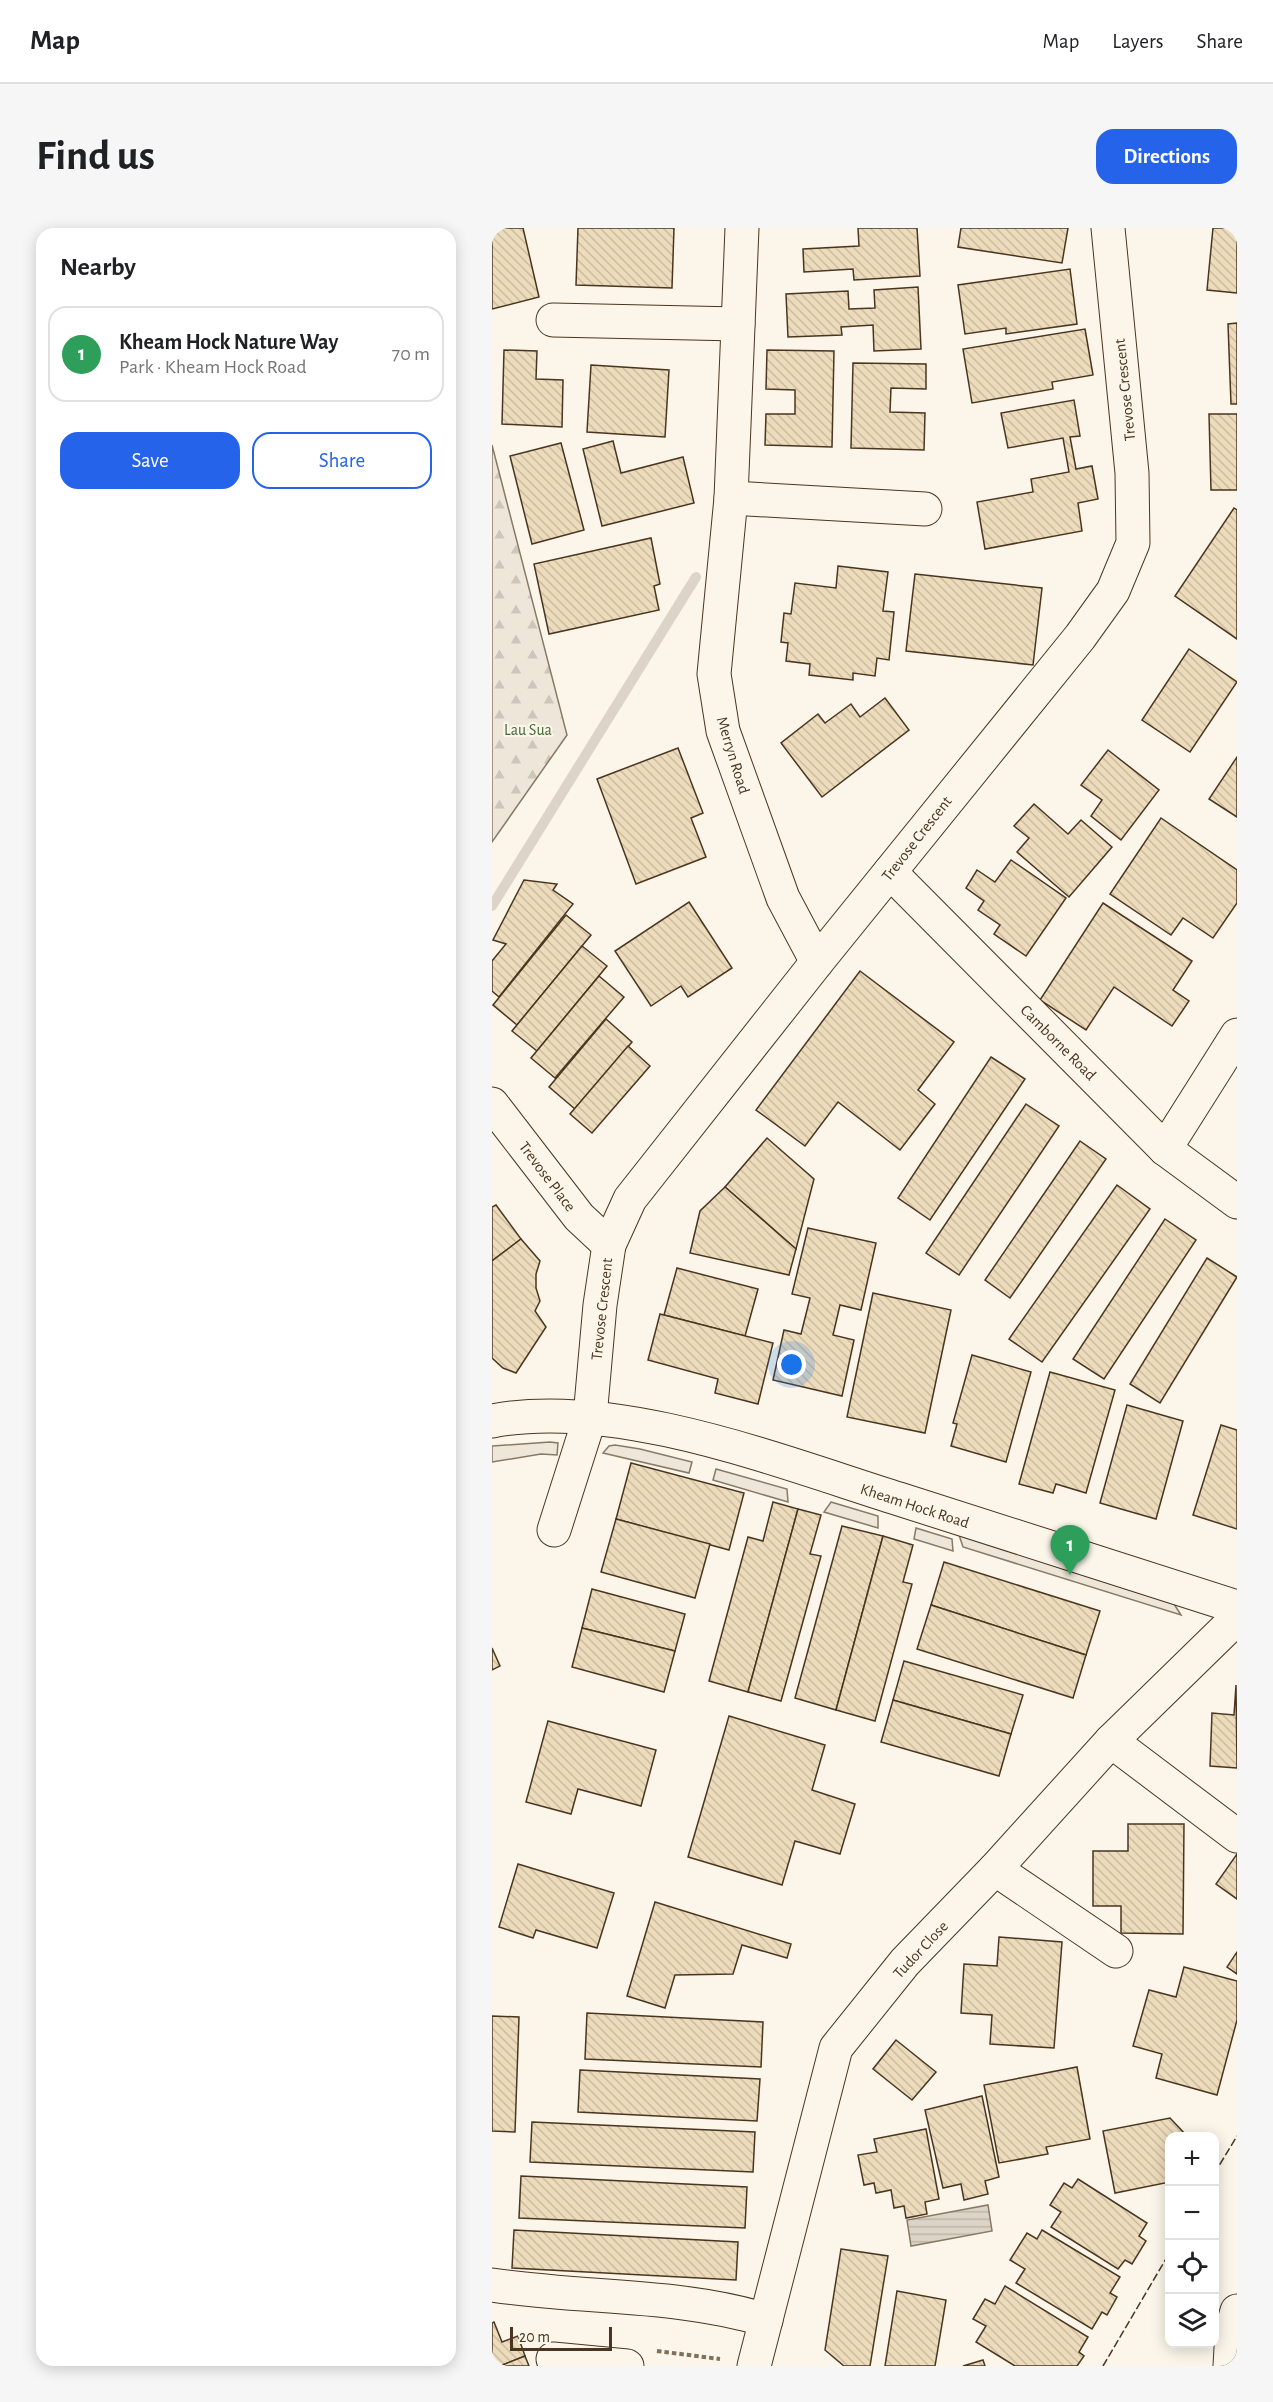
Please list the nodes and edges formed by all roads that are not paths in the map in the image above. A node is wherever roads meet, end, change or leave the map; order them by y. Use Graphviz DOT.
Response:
graph roads {
  1 [pos="742,228"];
  2 [pos="1108,228"];
  3 [pos="553,320"];
  4 [pos="738,324"];
  5 [pos="730,498"];
  6 [pos="925,509"];
  7 [pos="890,872"];
  8 [pos="817,962"];
  9 [pos="1237,1035"];
  10 [pos="492,1104"];
  11 [pos="1165,1149"];
  12 [pos="1237,1202"];
  13 [pos="609,1245"];
  14 [pos="590,1417"];
  15 [pos="492,1420"];
  16 [pos="554,1530"];
  17 [pos="1237,1607"];
  18 [pos="1237,1618"];
  19 [pos="1111,1741"];
  20 [pos="1237,1836"];
  21 [pos="995,1869"];
  22 [pos="1116,1951"];
  23 [pos="492,2285"];
  24 [pos="1237,2312"];
  25 [pos="766,2320"];
  26 [pos="553,2359"];
  27 [pos="627,2366"];
  28 [pos="754,2366"];
  29 [pos="1230,2366"];
  1 -- 4 [label="street, Merryn Road"];
  2 -- 7 [label="street, Trevose Crescent"];
  3 -- 4 [label="street"];
  4 -- 5 [label="street, Merryn Road"];
  5 -- 6 [label="street"];
  5 -- 8 [label="street, Merryn Road"];
  7 -- 8 [label="street, Trevose Crescent"];
  7 -- 11 [label="street, Camborne Road"];
  8 -- 13 [label="street, Trevose Crescent"];
  9 -- 11 [label="street"];
  10 -- 13 [label="street, Trevose Place"];
  11 -- 12 [label="street, Camborne Road"];
  13 -- 14 [label="street, Trevose Crescent"];
  14 -- 15 [label="street, Kheam Hock Road"];
  14 -- 16 [label="street"];
  14 -- 17 [label="street, Kheam Hock Road"];
  18 -- 19 [label="street, Tudor Close"];
  19 -- 20 [label="street"];
  19 -- 21 [label="street, Tudor Close"];
  21 -- 22 [label="street"];
  21 -- 25 [label="street, Tudor Close"];
  23 -- 25 [label="street"];
  24 -- 29 [label="street"];
  25 -- 28 [label="street, Tudor Close"];
  26 -- 27 [label="street"];
}
